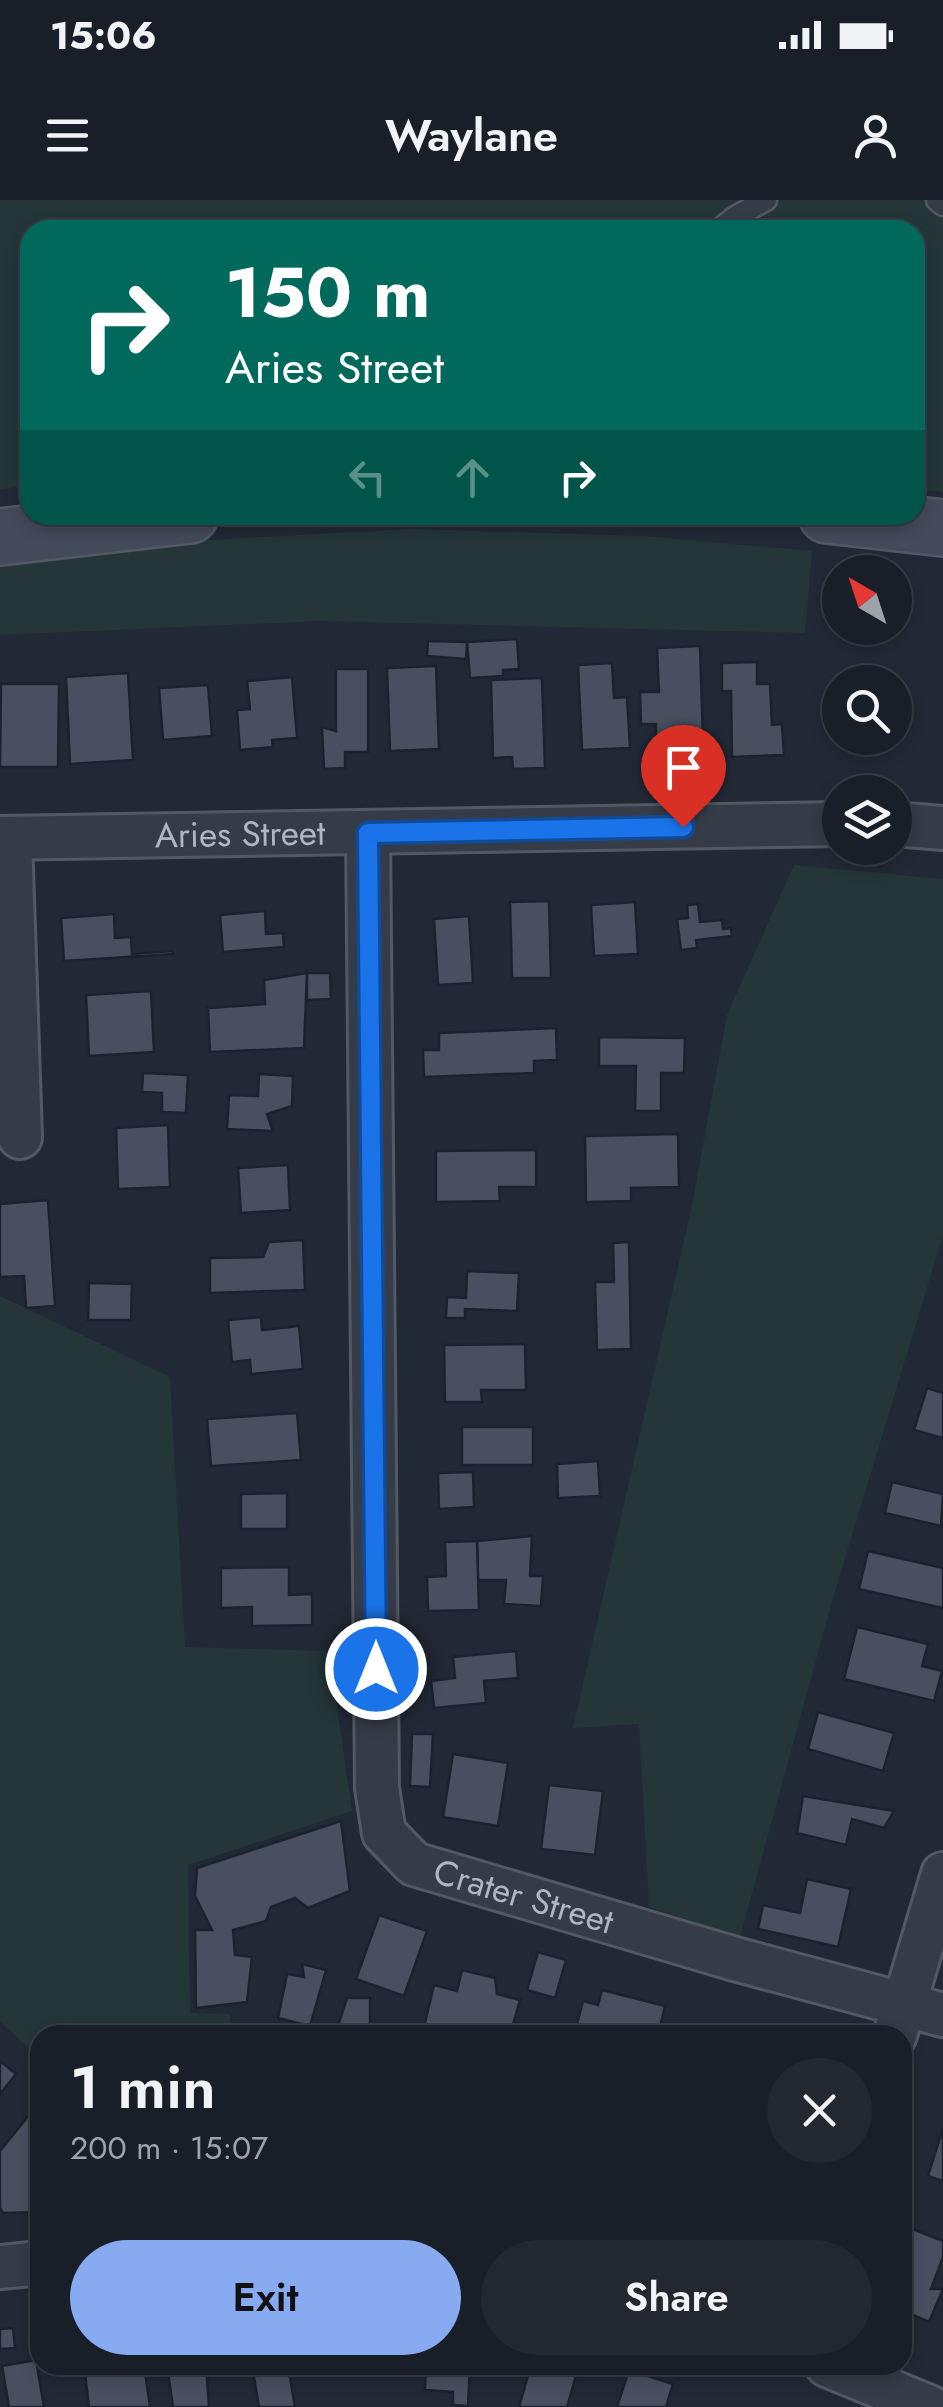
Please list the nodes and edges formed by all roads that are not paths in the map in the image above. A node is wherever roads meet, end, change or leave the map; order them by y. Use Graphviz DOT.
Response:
graph roads {
  1 [pos="766,200"];
  2 [pos="937,200"];
  3 [pos="943,205"];
  4 [pos="730,220"];
  5 [pos="104,525"];
  6 [pos="916,525"];
  7 [pos="943,528"];
  8 [pos="0,537"];
  9 [pos="822,824"];
  10 [pos="912,825"];
  11 [pos="943,828"];
  12 [pos="368,833"];
  13 [pos="5,838"];
  14 [pos="20,1137"];
  15 [pos="943,1874"];
  16 [pos="914,2018"];
  17 [pos="30,2264"];
  18 [pos="0,2268"];
  19 [pos="851,2375"];
  20 [pos="929,2407"];
  1 -- 4 [label="lane"];
  2 -- 3 [label="lane"];
  5 -- 8 [label="street"];
  6 -- 7 [label="street"];
  9 -- 12 [label="street, Aries Street"];
  10 -- 11 [label="street"];
  12 -- 13 [label="street, Aries Street"];
  12 -- 16 [label="street, Crater Street"];
  13 -- 14 [label="street"];
  15 -- 16 [label="street"];
  17 -- 18 [label="street"];
  19 -- 20 [label="street"];
}
